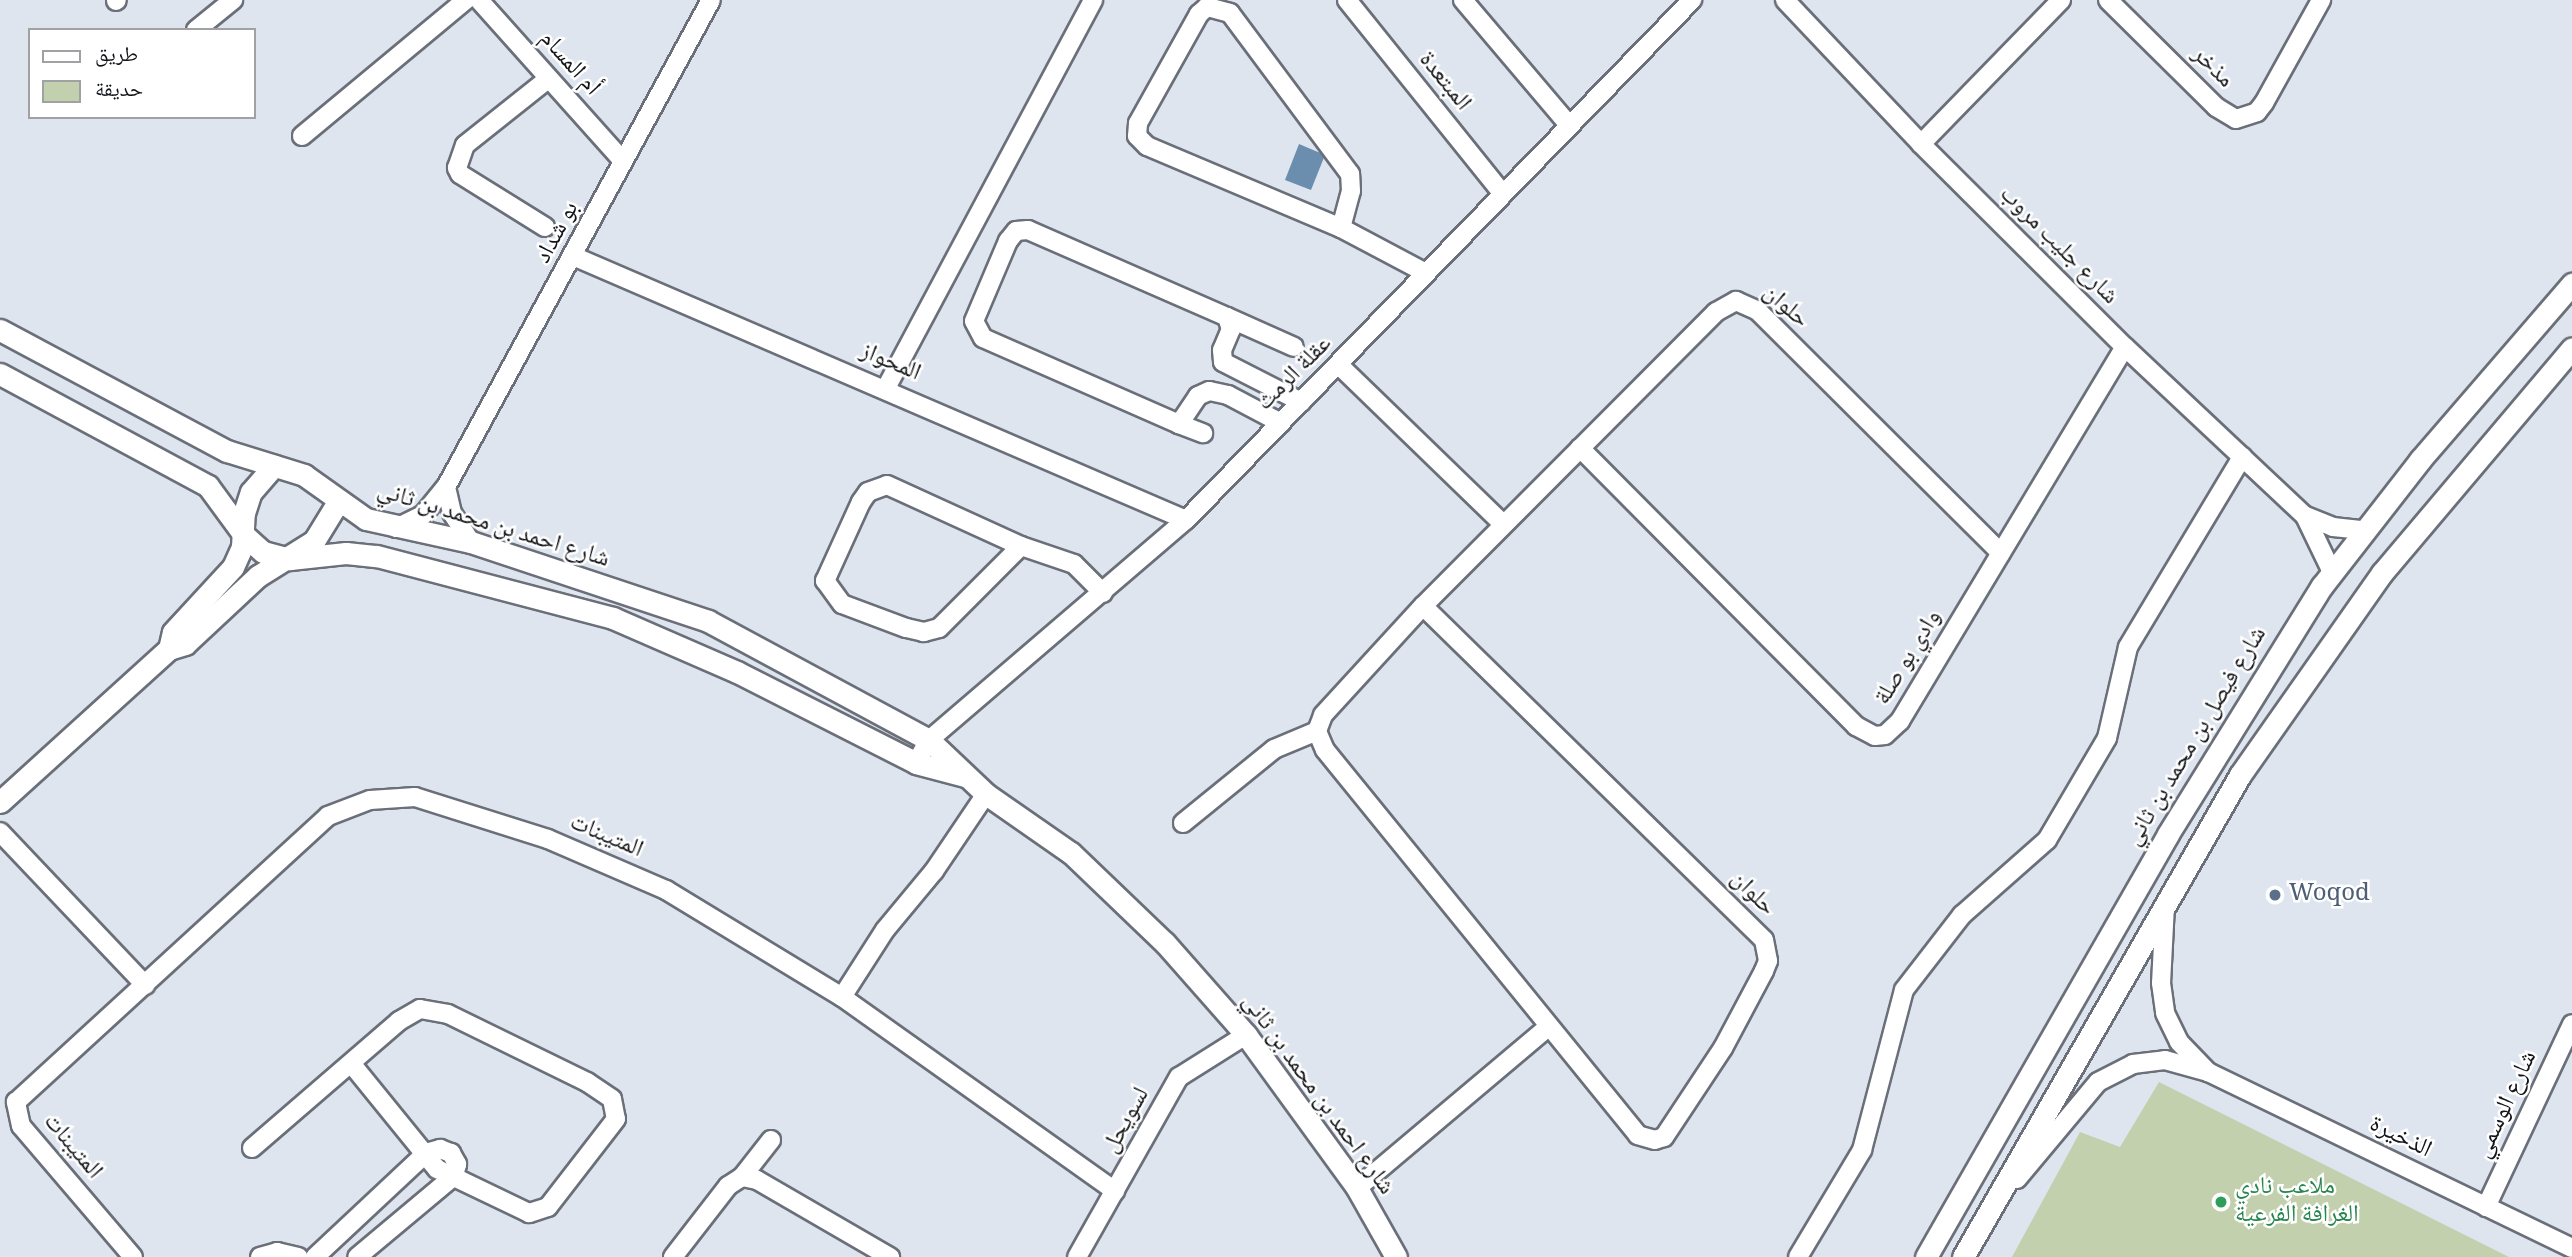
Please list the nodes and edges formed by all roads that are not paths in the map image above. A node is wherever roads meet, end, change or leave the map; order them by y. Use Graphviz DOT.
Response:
graph roads {
  1 [pos="233,0"];
  2 [pos="466,0"];
  3 [pos="479,0"];
  4 [pos="711,0"];
  5 [pos="1093,0"];
  6 [pos="1347,0"];
  7 [pos="1463,0"];
  8 [pos="1692,0"];
  9 [pos="1785,0"];
  10 [pos="2061,0"];
  11 [pos="2108,0"];
  12 [pos="2322,0"];
  13 [pos="198,28"];
  14 [pos="548,79"];
  15 [pos="1570,126"];
  16 [pos="302,136"];
  17 [pos="1921,144"];
  18 [pos="623,160"];
  19 [pos="1503,194"];
  20 [pos="545,227"];
  21 [pos="1341,228"];
  22 [pos="573,256"];
  23 [pos="1426,273"];
  24 [pos="2572,284"];
  25 [pos="1227,317"];
  26 [pos="0,330"];
  27 [pos="1294,347"];
  28 [pos="2124,347"];
  29 [pos="2572,348"];
  30 [pos="1340,366"];
  31 [pos="0,374"];
  32 [pos="886,388"];
  33 [pos="1301,402"];
  34 [pos="1281,423"];
  35 [pos="1179,424"];
  36 [pos="1203,433"];
  37 [pos="1580,448"];
  38 [pos="2242,457"];
  39 [pos="274,466"];
  40 [pos="446,487"];
  41 [pos="338,502"];
  42 [pos="2305,516"];
  43 [pos="1186,520"];
  44 [pos="1503,524"];
  45 [pos="396,528"];
  46 [pos="2363,530"];
  47 [pos="244,535"];
  48 [pos="471,542"];
  49 [pos="1021,546"];
  50 [pos="2001,553"];
  51 [pos="290,559"];
  52 [pos="2332,572"];
  53 [pos="1103,593"];
  54 [pos="1423,606"];
  55 [pos="169,649"];
  56 [pos="1317,732"];
  57 [pos="929,740"];
  58 [pos="916,763"];
  59 [pos="967,776"];
  60 [pos="986,794"];
  61 [pos="0,802"];
  62 [pos="1183,823"];
  63 [pos="0,832"];
  64 [pos="2165,904"];
  65 [pos="145,985"];
  66 [pos="842,997"];
  67 [pos="2572,1024"];
  68 [pos="1548,1027"];
  69 [pos="1247,1035"];
  70 [pos="351,1063"];
  71 [pos="2208,1072"];
  72 [pos="771,1140"];
  73 [pos="252,1148"];
  74 [pos="426,1153"];
  75 [pos="454,1176"];
  76 [pos="742,1177"];
  77 [pos="1356,1188"];
  78 [pos="1115,1191"];
  79 [pos="2486,1208"];
  80 [pos="1982,1224"];
  81 [pos="2572,1248"];
  82 [pos="133,1257"];
  83 [pos="260,1257"];
  84 [pos="298,1257"];
  85 [pos="315,1257"];
  86 [pos="357,1257"];
  87 [pos="673,1257"];
  88 [pos="890,1257"];
  89 [pos="1077,1257"];
  90 [pos="1396,1257"];
  91 [pos="1798,1257"];
  92 [pos="1926,1257"];
  93 [pos="1963,1257"];
  1 -- 13 [label="street"];
  2 -- 16 [label="street"];
  3 -- 14 [label="street, أم المسام"];
  4 -- 18 [label="street, بو شداد"];
  5 -- 32 [label="street"];
  6 -- 19 [label="street, المبتعدة"];
  7 -- 15 [label="street"];
  8 -- 15 [label="street, عقلة الرمث"];
  9 -- 17 [label="street, شارع جليب مروب"];
  10 -- 17 [label="street"];
  11 -- 12 [label="street, مذخر"];
  14 -- 18 [label="street, أم المسام"];
  14 -- 20 [label="street"];
  15 -- 19 [label="street, عقلة الرمث"];
  17 -- 28 [label="street, شارع جليب مروب"];
  18 -- 22 [label="street, بو شداد"];
  19 -- 23 [label="street, عقلة الرمث"];
  21 -- 21 [label="street"];
  21 -- 23 [label="street"];
  22 -- 32 [label="street, المحواز"];
  22 -- 40 [label="street, بو شداد"];
  23 -- 30 [label="street, عقلة الرمث"];
  24 -- 46 [label="street, شارع فيصل بن محمد بن ثاني"];
  25 -- 27 [label="street"];
  25 -- 33 [label="street"];
  25 -- 35 [label="street"];
  26 -- 39 [label="street, شارع احمد بن محمد بن ثاني"];
  28 -- 38 [label="street, شارع جليب مروب"];
  28 -- 50 [label="street, وادي بو صلة"];
  29 -- 64 [label="street"];
  30 -- 33 [label="street, عقلة الرمث"];
  30 -- 44 [label="street"];
  31 -- 47 [label="street, شارع احمد بن محمد بن ثاني"];
  32 -- 43 [label="street, المحواز"];
  33 -- 34 [label="street, عقلة الرمث"];
  34 -- 35 [label="street"];
  34 -- 43 [label="street, عقلة الرمث"];
  35 -- 36 [label="street"];
  37 -- 44 [label="street, حلوان"];
  37 -- 50 [label="street, حلوان"];
  37 -- 50 [label="street, وادي بو صلة"];
  38 -- 42 [label="street, شارع جليب مروب"];
  38 -- 91 [label="street"];
  39 -- 41 [label="street, شارع احمد بن محمد بن ثاني"];
  39 -- 47 [label="street"];
  40 -- 45 [label="street, بو شداد"];
  40 -- 48 [label="street"];
  41 -- 45 [label="street, شارع احمد بن محمد بن ثاني"];
  41 -- 51 [label="street"];
  42 -- 46 [label="street, شارع جليب مروب"];
  42 -- 52 [label="street, شارع جليب مروب"];
  43 -- 53 [label="street, عقلة الرمث"];
  44 -- 54 [label="street, حلوان"];
  45 -- 48 [label="street, شارع احمد بن محمد بن ثاني"];
  46 -- 52 [label="street, شارع فيصل بن محمد بن ثاني"];
  47 -- 51 [label="street, شارع احمد بن محمد بن ثاني"];
  47 -- 55 [label="street"];
  48 -- 57 [label="street, شارع احمد بن محمد بن ثاني"];
  49 -- 49 [label="street"];
  49 -- 53 [label="street"];
  51 -- 55 [label="street"];
  51 -- 58 [label="street, شارع احمد بن محمد بن ثاني"];
  52 -- 92 [label="street, شارع فيصل بن محمد بن ثاني"];
  53 -- 57 [label="street, عقلة الرمث"];
  54 -- 56 [label="street, حلوان"];
  54 -- 68 [label="street, حلوان"];
  55 -- 61 [label="street"];
  56 -- 62 [label="street"];
  56 -- 68 [label="street, حلوان"];
  57 -- 58 [label="street, عقلة الرمث"];
  57 -- 59 [label="street, شارع احمد بن محمد بن ثاني"];
  58 -- 59 [label="street, شارع احمد بن محمد بن ثاني"];
  59 -- 60 [label="street, شارع احمد بن محمد بن ثاني"];
  60 -- 66 [label="street"];
  60 -- 69 [label="street, شارع احمد بن محمد بن ثاني"];
  63 -- 65 [label="street"];
  64 -- 71 [label="street, الذخيرة"];
  64 -- 80 [label="street"];
  65 -- 66 [label="street, المتيبنات"];
  65 -- 82 [label="street, المتيبنات"];
  66 -- 78 [label="street, المتيبنات"];
  67 -- 79 [label="street, شارع الوسمي"];
  68 -- 77 [label="street"];
  69 -- 77 [label="street, شارع احمد بن محمد بن ثاني"];
  69 -- 78 [label="street, لسويحل"];
  70 -- 73 [label="street"];
  70 -- 74 [label="street"];
  70 -- 75 [label="street"];
  71 -- 79 [label="street, الذخيرة"];
  71 -- 80 [label="street, الذخيرة"];
  72 -- 76 [label="street"];
  74 -- 75 [label="street"];
  74 -- 85 [label="street"];
  75 -- 86 [label="street"];
  76 -- 87 [label="street"];
  76 -- 88 [label="street"];
  77 -- 90 [label="street, شارع احمد بن محمد بن ثاني"];
  78 -- 89 [label="street, لسويحل"];
  79 -- 81 [label="street, الذخيرة"];
  80 -- 93 [label="street"];
  83 -- 84 [label="street"];
}
